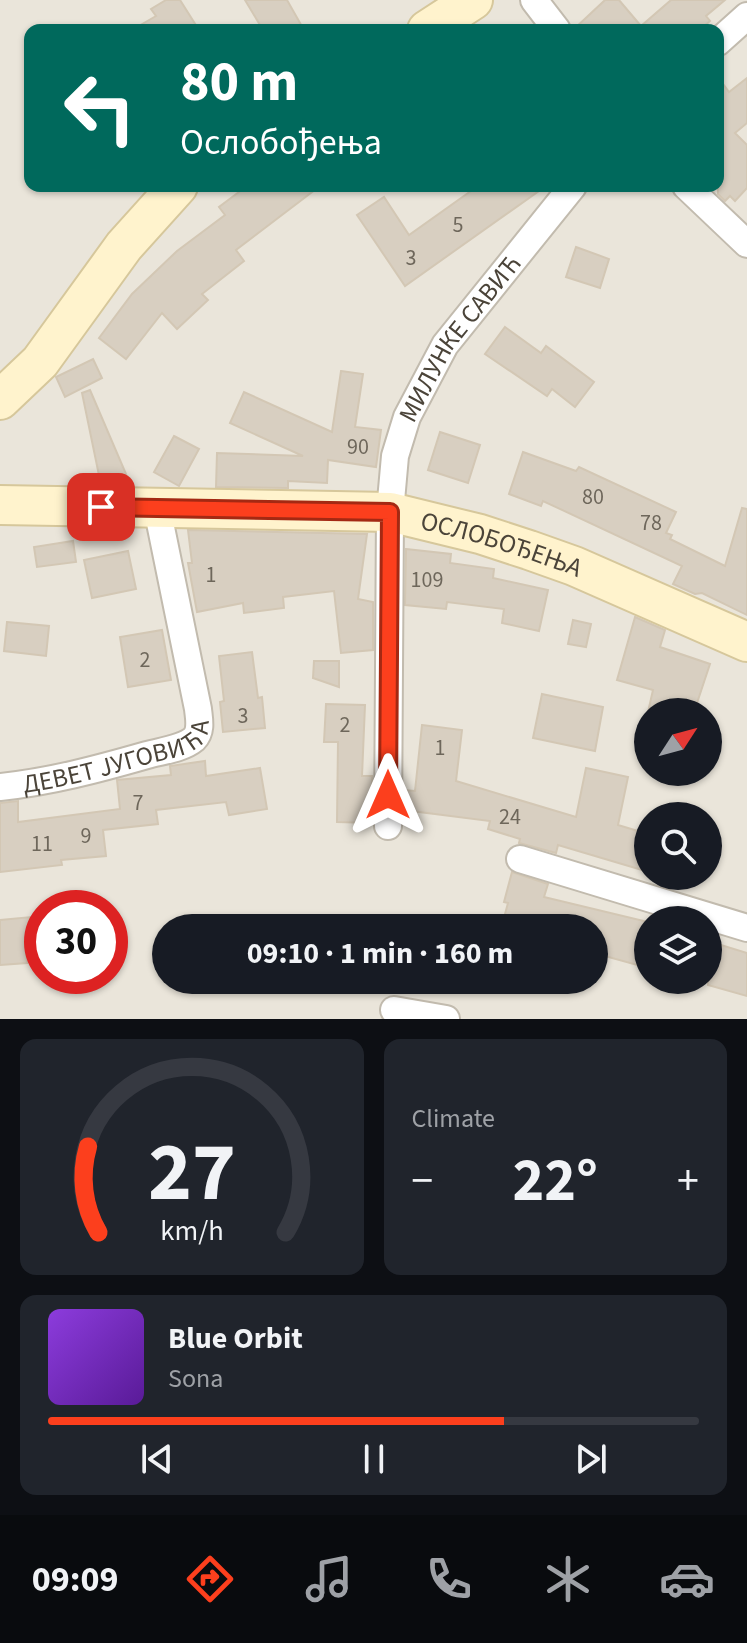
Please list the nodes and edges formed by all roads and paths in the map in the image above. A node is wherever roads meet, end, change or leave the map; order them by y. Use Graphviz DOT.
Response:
graph roads {
  1 [pos="473,0"];
  2 [pos="534,0"];
  3 [pos="747,16"];
  4 [pos="436,24"];
  5 [pos="552,24"];
  6 [pos="724,37"];
  7 [pos="173,192"];
  8 [pos="568,192"];
  9 [pos="692,192"];
  10 [pos="747,244"];
  11 [pos="0,400"];
  12 [pos="0,505"];
  13 [pos="157,508"];
  14 [pos="390,512"];
  15 [pos="747,642"];
  16 [pos="0,787"];
  17 [pos="388,826"];
  18 [pos="520,859"];
  19 [pos="747,928"];
  20 [pos="394,1010"];
  21 [pos="446,1019"];
  1 -- 4 [label="street"];
  2 -- 5 [label="street"];
  3 -- 6 [label="street"];
  7 -- 11 [label="street"];
  8 -- 14 [label="street, МИЛУНКЕ САВИЋ"];
  9 -- 10 [label="street"];
  12 -- 13 [label="street, ОСЛОБОЂЕЊА"];
  13 -- 14 [label="street, ОСЛОБОЂЕЊА"];
  13 -- 16 [label="street, ДЕВЕТ ЈУГОВИЋА"];
  14 -- 15 [label="street, ОСЛОБОЂЕЊА"];
  14 -- 17 [label="street, МИЛУНКЕ САВИЋ"];
  18 -- 19 [label="street"];
  20 -- 21 [label="street"];
}
